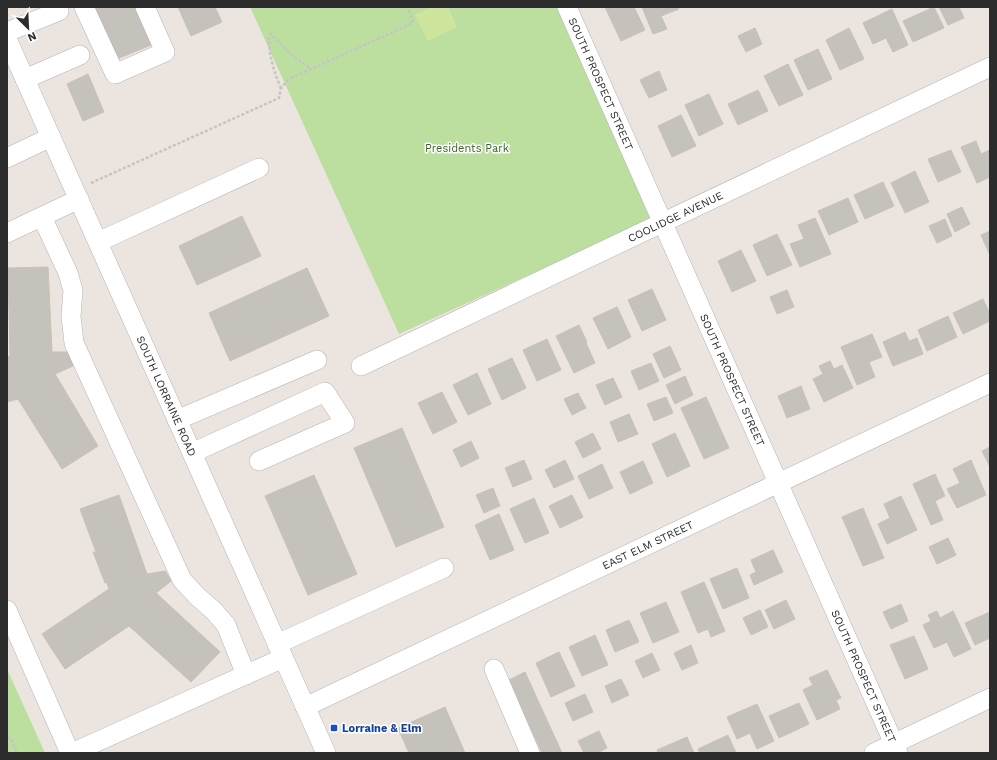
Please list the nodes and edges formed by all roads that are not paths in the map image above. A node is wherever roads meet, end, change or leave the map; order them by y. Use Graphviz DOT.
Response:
graph roads {
  1 [pos="84,7"];
  2 [pos="145,7"];
  3 [pos="567,7"];
  4 [pos="58,11"];
  5 [pos="7,32"];
  6 [pos="7,38"];
  7 [pos="80,55"];
  8 [pos="990,67"];
  9 [pos="25,79"];
  10 [pos="51,137"];
  11 [pos="7,158"];
  12 [pos="259,168"];
  13 [pos="83,192"];
  14 [pos="42,217"];
  15 [pos="662,222"];
  16 [pos="7,233"];
  17 [pos="98,242"];
  18 [pos="318,360"];
  19 [pos="361,366"];
  20 [pos="990,382"];
  21 [pos="177,420"];
  22 [pos="192,453"];
  23 [pos="259,461"];
  24 [pos="778,483"];
  25 [pos="444,568"];
  26 [pos="7,610"];
  27 [pos="280,651"];
  28 [pos="494,669"];
  29 [pos="246,675"];
  30 [pos="990,698"];
  31 [pos="305,706"];
  32 [pos="896,748"];
  33 [pos="71,753"];
  34 [pos="326,753"];
  35 [pos="530,753"];
  36 [pos="874,753"];
  1 -- 2 [label="street"];
  3 -- 15 [label="street, SOUTH PROSPECT STREET"];
  4 -- 5 [label="street"];
  6 -- 9 [label="street, SOUTH LORRAINE ROAD"];
  7 -- 9 [label="street"];
  8 -- 15 [label="street, COOLIDGE AVENUE"];
  9 -- 10 [label="street, SOUTH LORRAINE ROAD"];
  10 -- 11 [label="street"];
  10 -- 13 [label="street, SOUTH LORRAINE ROAD"];
  12 -- 17 [label="street"];
  13 -- 14 [label="street"];
  13 -- 17 [label="street, SOUTH LORRAINE ROAD"];
  14 -- 16 [label="street"];
  14 -- 29 [label="street"];
  15 -- 19 [label="street, COOLIDGE AVENUE"];
  15 -- 24 [label="street, SOUTH PROSPECT STREET"];
  17 -- 21 [label="street, SOUTH LORRAINE ROAD"];
  18 -- 21 [label="street"];
  20 -- 24 [label="street, EAST ELM STREET"];
  21 -- 22 [label="street, SOUTH LORRAINE ROAD"];
  22 -- 23 [label="street"];
  22 -- 27 [label="street, SOUTH LORRAINE ROAD"];
  24 -- 31 [label="street, EAST ELM STREET"];
  24 -- 32 [label="street, SOUTH PROSPECT STREET"];
  25 -- 27 [label="street"];
  26 -- 33 [label="street"];
  27 -- 29 [label="street"];
  27 -- 31 [label="street, SOUTH LORRAINE ROAD"];
  28 -- 35 [label="street"];
  29 -- 33 [label="street"];
  30 -- 32 [label="street"];
  31 -- 34 [label="street, SOUTH LORRAINE ROAD"];
  32 -- 36 [label="street"];
}
